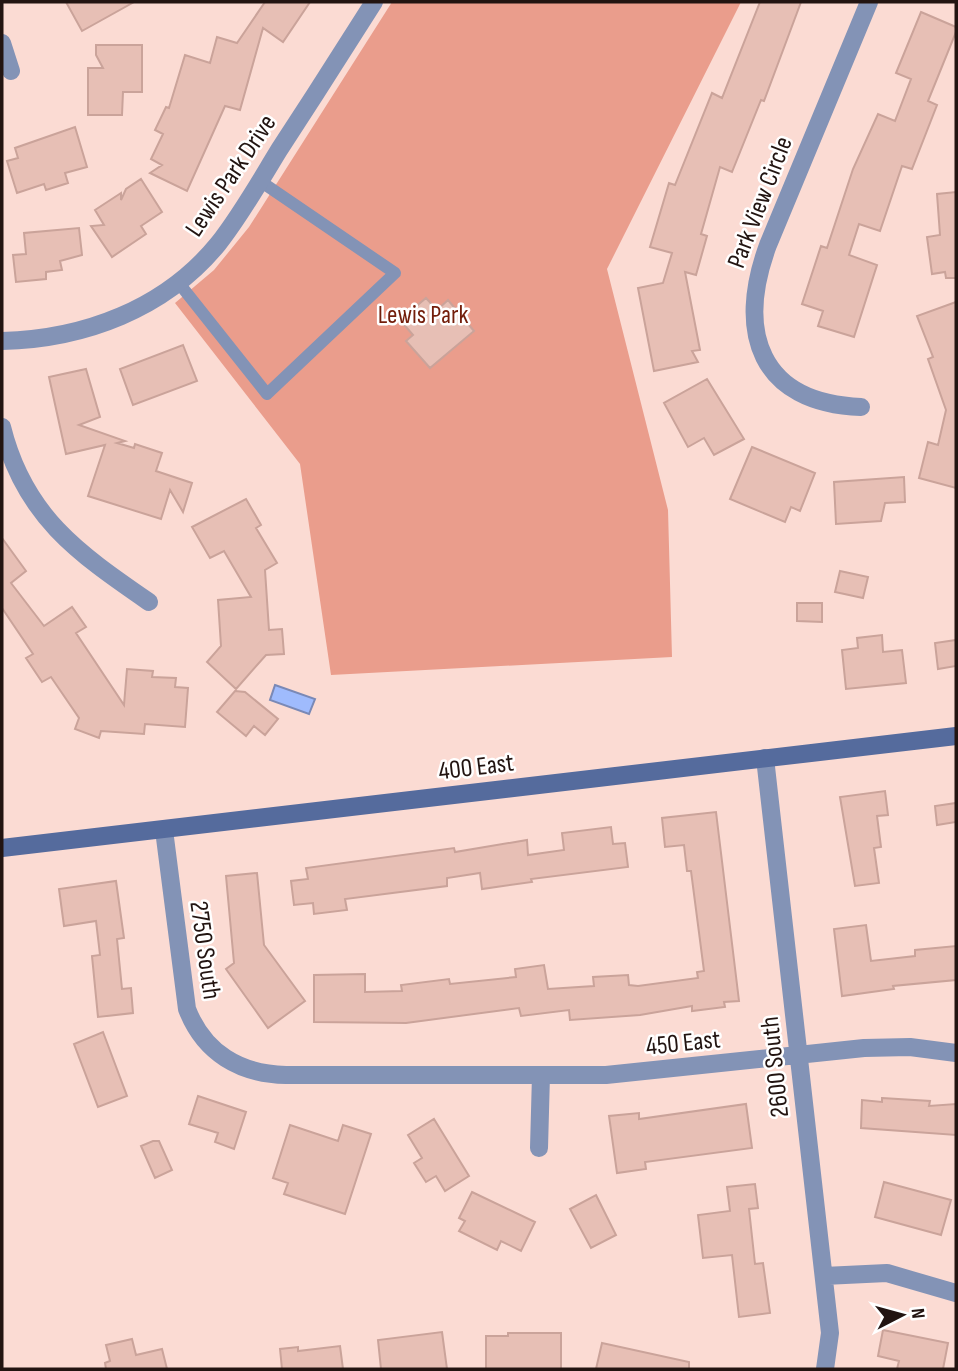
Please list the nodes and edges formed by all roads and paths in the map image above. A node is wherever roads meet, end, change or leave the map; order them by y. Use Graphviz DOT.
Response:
graph roads {
  1 [pos="374,2"];
  2 [pos="870,2"];
  3 [pos="2,43"];
  4 [pos="11,71"];
  5 [pos="260,181"];
  6 [pos="178,282"];
  7 [pos="2,341"];
  8 [pos="862,407"];
  9 [pos="2,427"];
  10 [pos="149,602"];
  11 [pos="956,736"];
  12 [pos="765,758"];
  13 [pos="164,830"];
  14 [pos="2,848"];
  15 [pos="956,1053"];
  16 [pos="799,1055"];
  17 [pos="229,1062"];
  18 [pos="541,1075"];
  19 [pos="539,1148"];
  20 [pos="824,1276"];
  21 [pos="956,1293"];
  22 [pos="825,1369"];
  1 -- 5 [label="street, Lewis Park Drive"];
  2 -- 8 [label="street, Park View Circle"];
  3 -- 4 [label="street"];
  5 -- 6 [label="street, Lewis Park Drive"];
  5 -- 6 [label="lane"];
  6 -- 7 [label="street, Lewis Park Drive"];
  9 -- 10 [label="street"];
  11 -- 12 [label="street, 400 East"];
  12 -- 13 [label="street, 400 East"];
  12 -- 16 [label="street, 2600 South"];
  13 -- 14 [label="street, 400 East"];
  13 -- 17 [label="street, 2750 South"];
  15 -- 16 [label="street, 450 East"];
  16 -- 18 [label="street, 450 East"];
  16 -- 20 [label="street, 2600 South"];
  17 -- 18 [label="street, 450 East"];
  18 -- 19 [label="street"];
  20 -- 21 [label="street"];
  20 -- 22 [label="street, 2600 South"];
}
